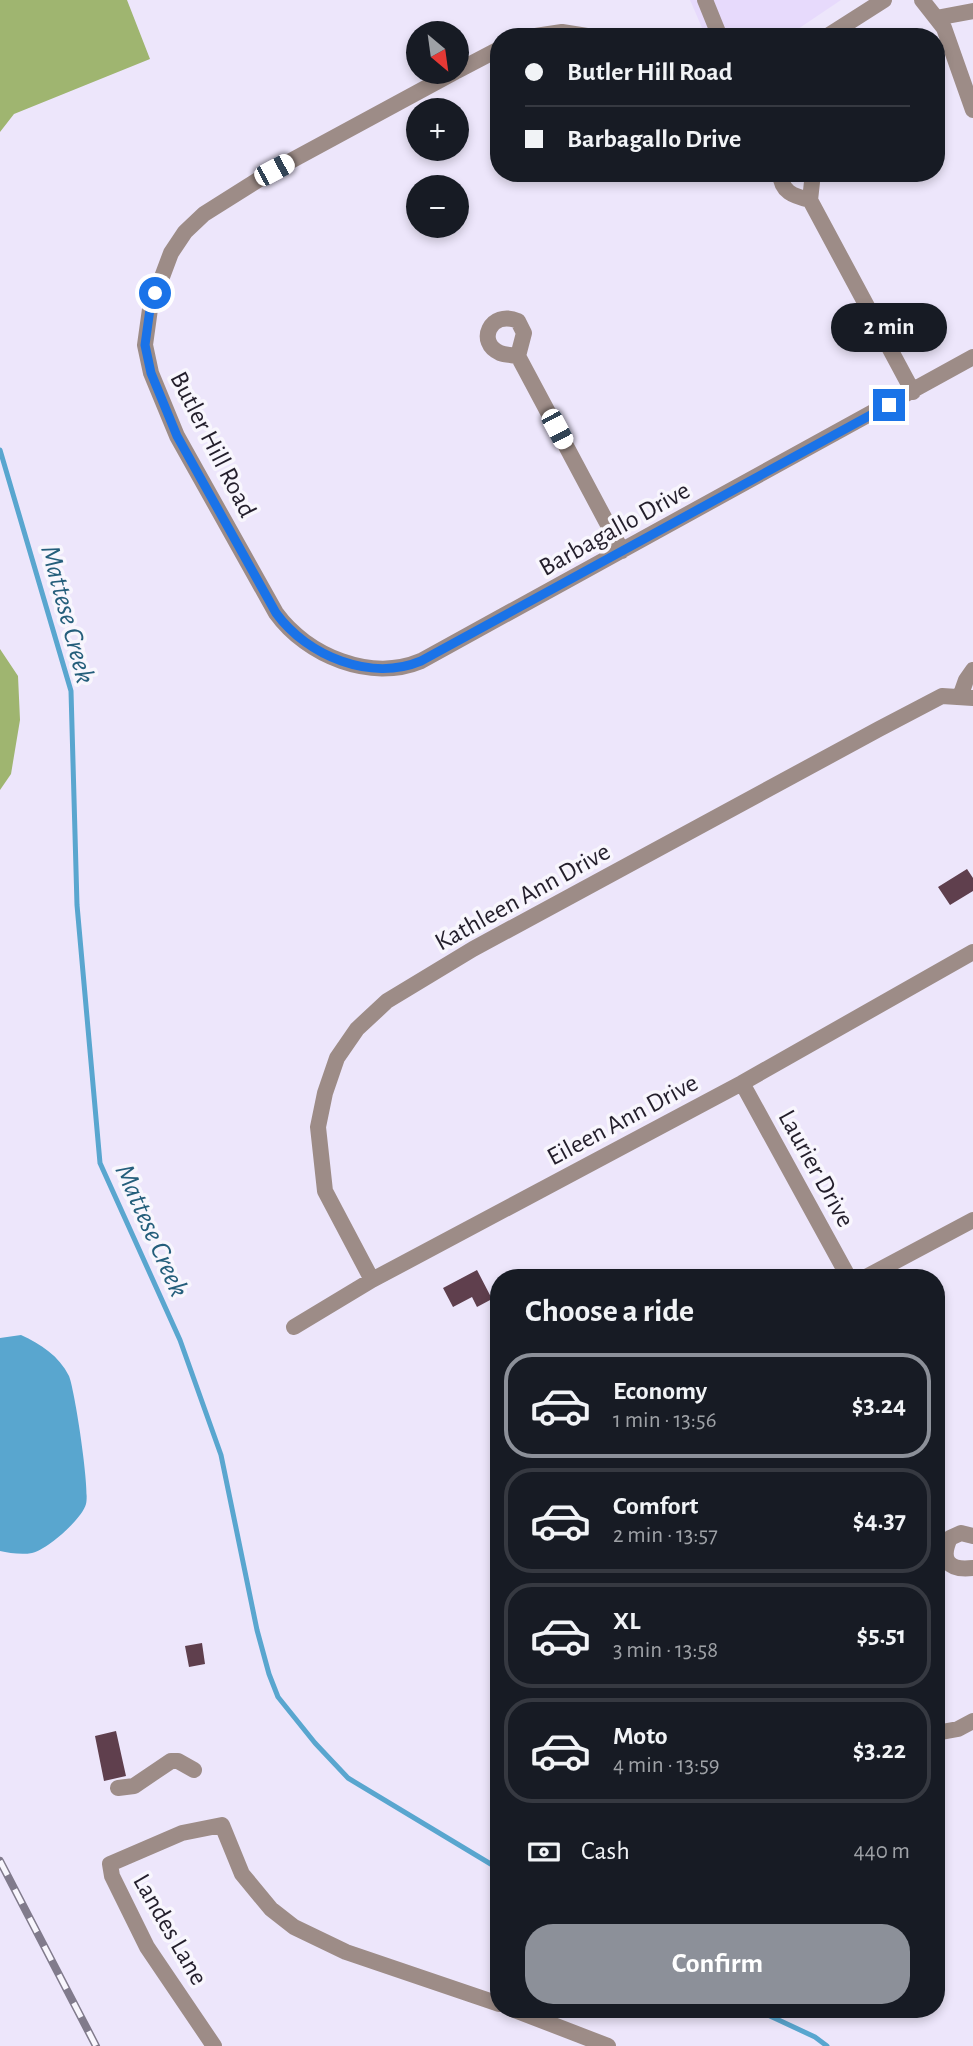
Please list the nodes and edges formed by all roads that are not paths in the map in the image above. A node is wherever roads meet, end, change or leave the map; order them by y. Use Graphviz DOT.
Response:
graph roads {
  1 [pos="705,0"];
  2 [pos="884,0"];
  3 [pos="922,0"];
  4 [pos="970,8"];
  5 [pos="936,18"];
  6 [pos="716,28"];
  7 [pos="840,28"];
  8 [pos="944,28"];
  9 [pos="945,31"];
  10 [pos="490,54"];
  11 [pos="469,65"];
  12 [pos="432,84"];
  13 [pos="973,110"];
  14 [pos="782,182"];
  15 [pos="812,182"];
  16 [pos="810,200"];
  17 [pos="517,356"];
  18 [pos="973,357"];
  19 [pos="913,392"];
  20 [pos="622,551"];
  21 [pos="276,613"];
  22 [pos="973,670"];
  23 [pos="966,698"];
  24 [pos="973,952"];
  25 [pos="742,1083"];
  26 [pos="973,1220"];
  27 [pos="844,1269"];
  28 [pos="881,1269"];
  29 [pos="372,1280"];
  30 [pos="295,1327"];
  31 [pos="973,1536"];
  32 [pos="945,1549"];
  33 [pos="945,1555"];
  34 [pos="973,1568"];
  35 [pos="973,1721"];
  36 [pos="945,1731"];
  37 [pos="194,1770"];
  38 [pos="118,1788"];
  39 [pos="490,2001"];
  40 [pos="536,2018"];
  41 [pos="214,2046"];
  42 [pos="608,2046"];
  1 -- 6 [label="street"];
  2 -- 7 [label="street"];
  3 -- 5 [label="street"];
  4 -- 5 [label="street"];
  5 -- 8 [label="street"];
  9 -- 13 [label="street"];
  10 -- 11 [label="street, Butler Hill Road"];
  12 -- 21 [label="street, Butler Hill Road"];
  14 -- 16 [label="street"];
  15 -- 16 [label="street"];
  16 -- 19 [label="street"];
  17 -- 20 [label="street"];
  18 -- 19 [label="street, Barbagallo Drive"];
  19 -- 20 [label="street, Barbagallo Drive"];
  20 -- 21 [label="street, Barbagallo Drive"];
  22 -- 23 [label="street, Kathleen Ann Drive"];
  23 -- 29 [label="street, Kathleen Ann Drive"];
  24 -- 25 [label="street, Eileen Ann Drive"];
  25 -- 27 [label="street, Laurier Drive"];
  25 -- 29 [label="street, Eileen Ann Drive"];
  26 -- 28 [label="street"];
  29 -- 30 [label="street, Eileen Ann Drive"];
  31 -- 32 [label="street"];
  33 -- 34 [label="street"];
  35 -- 36 [label="street"];
  37 -- 38 [label="street"];
  39 -- 41 [label="street, Landes Lane"];
  40 -- 42 [label="street"];
}
